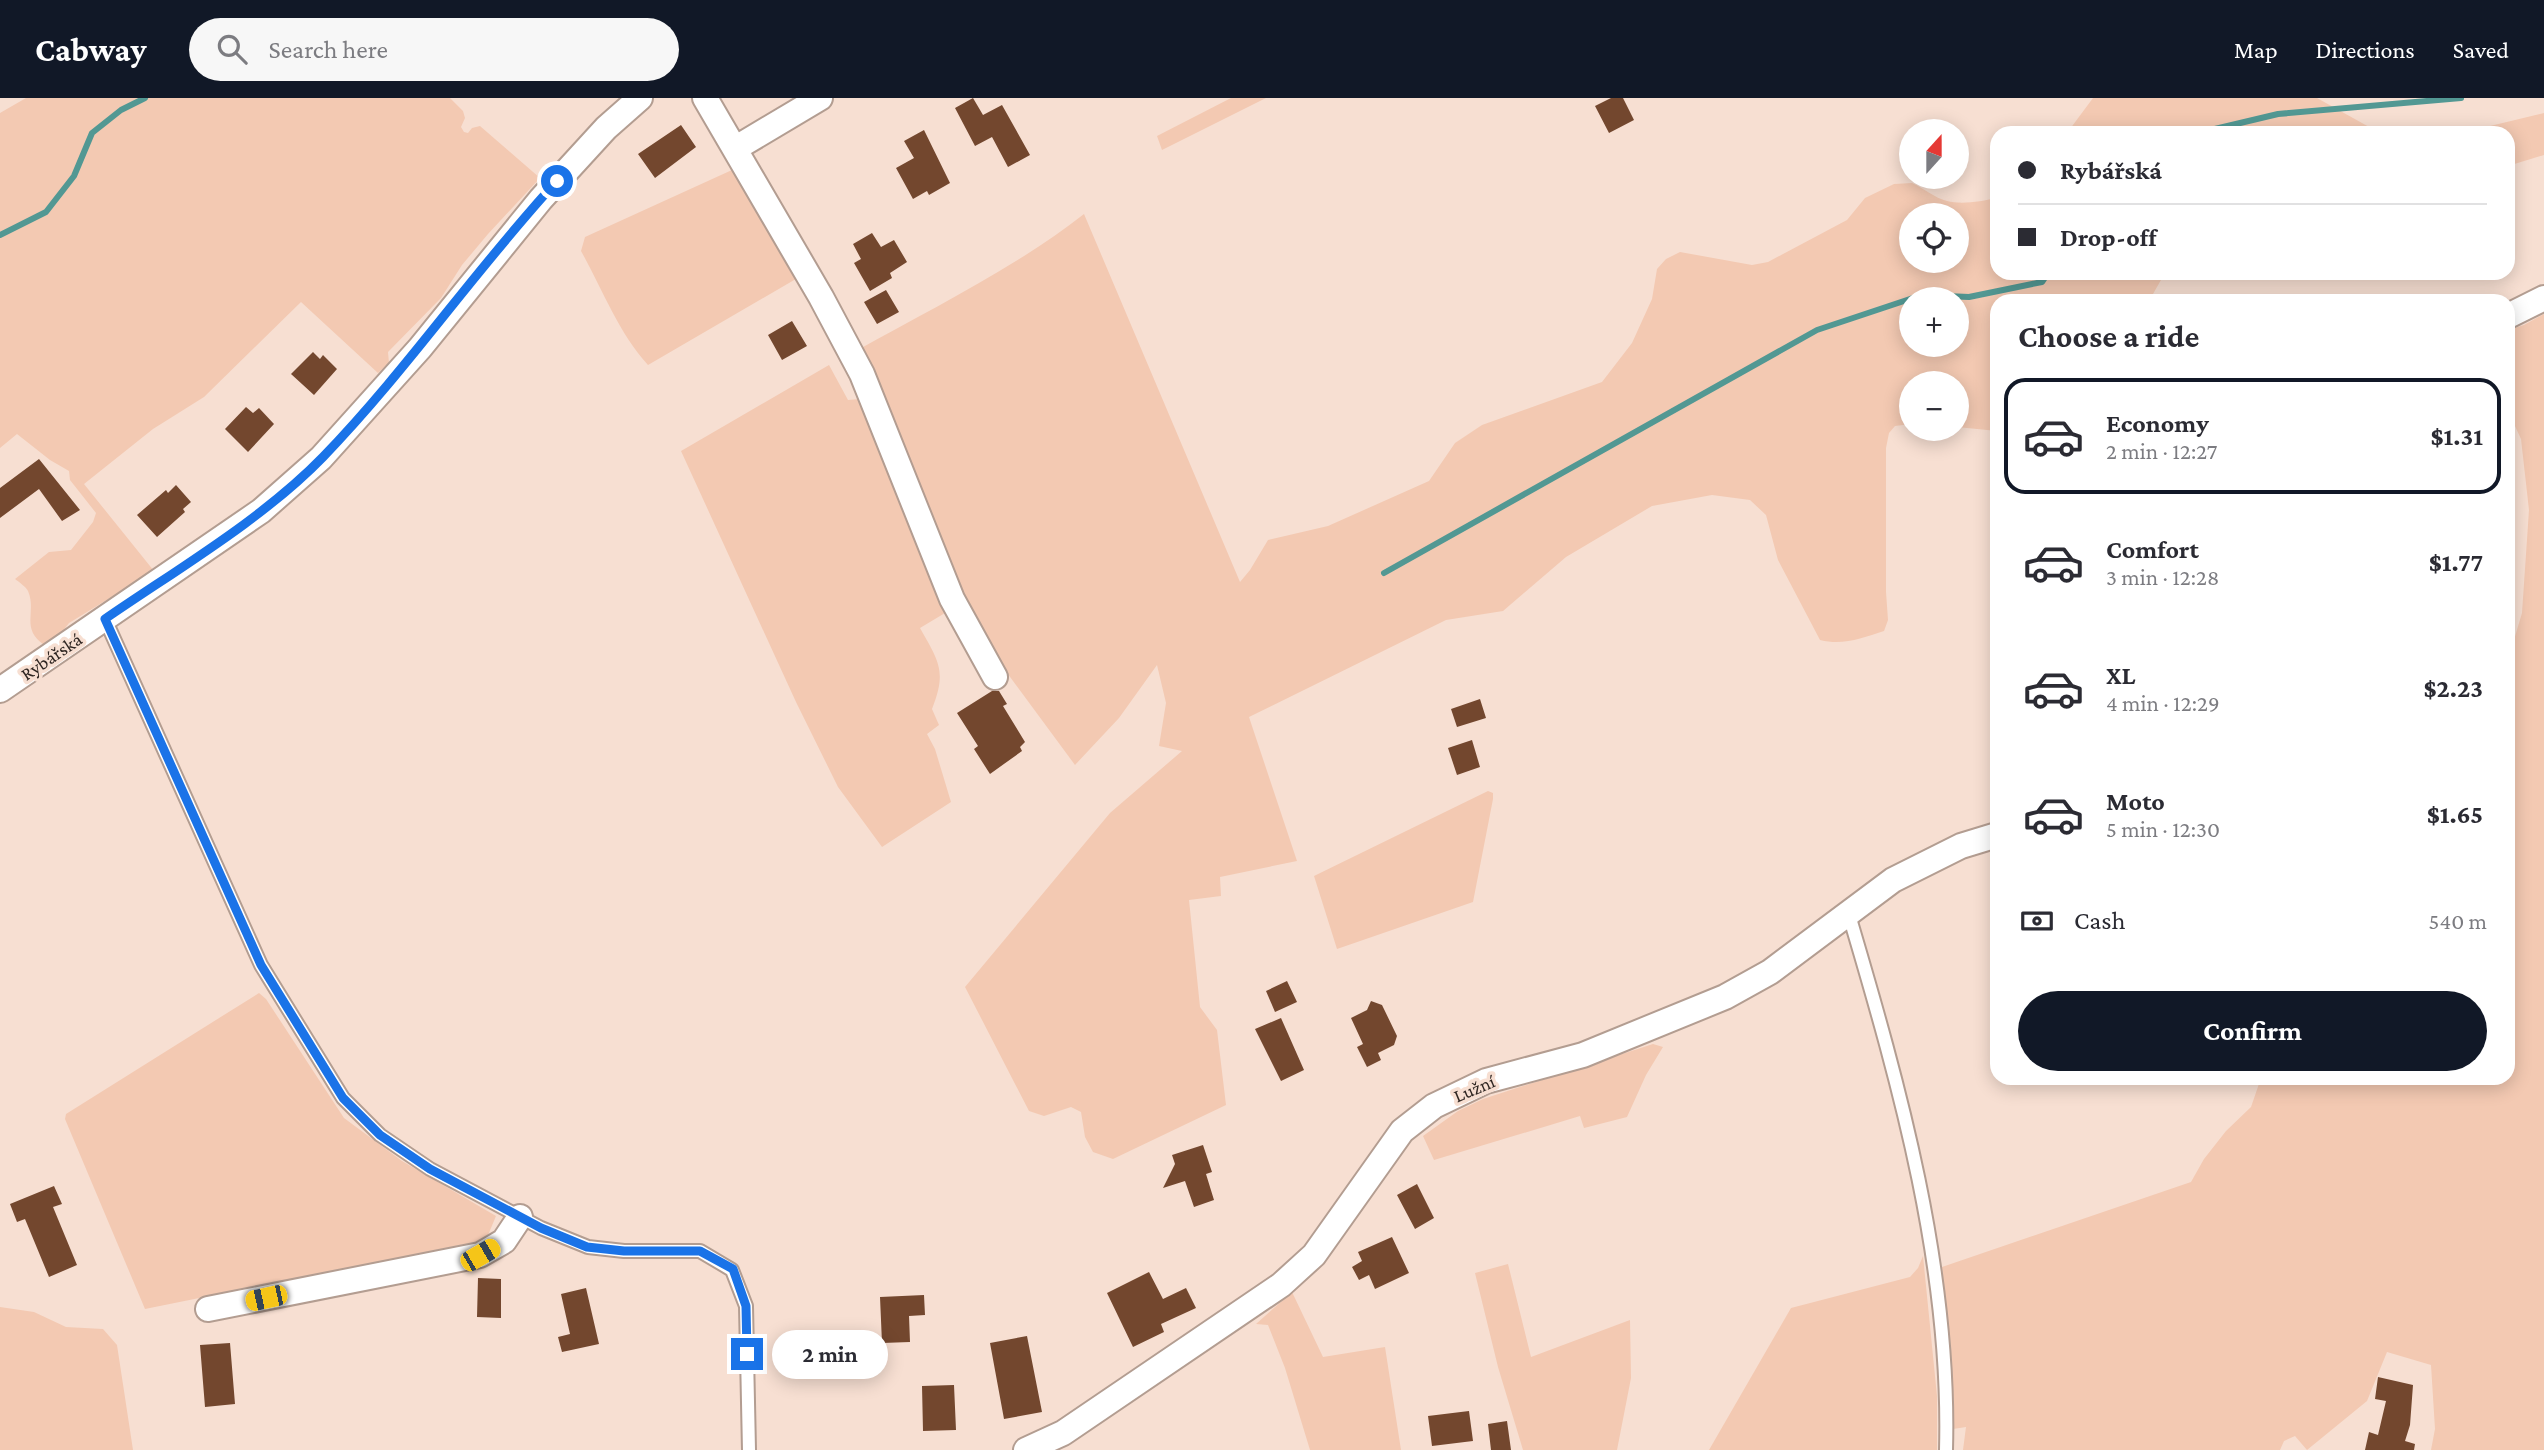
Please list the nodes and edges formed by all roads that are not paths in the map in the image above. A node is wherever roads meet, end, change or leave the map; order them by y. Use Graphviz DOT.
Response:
graph roads {
  1 [pos="640,98"];
  2 [pos="705,98"];
  3 [pos="820,98"];
  4 [pos="736,148"];
  5 [pos="2544,298"];
  6 [pos="2515,312"];
  7 [pos="105,619"];
  8 [pos="995,677"];
  9 [pos="0,690"];
  10 [pos="1990,837"];
  11 [pos="1849,915"];
  12 [pos="520,1217"];
  13 [pos="208,1309"];
  14 [pos="749,1450"];
  15 [pos="1026,1450"];
  16 [pos="1946,1450"];
  1 -- 7 [label="street, Rybářská"];
  2 -- 4 [label="street"];
  3 -- 4 [label="street"];
  4 -- 8 [label="street"];
  5 -- 6 [label="street"];
  7 -- 9 [label="street, Rybářská"];
  7 -- 12 [label="lane"];
  10 -- 11 [label="street, Lužní"];
  11 -- 15 [label="street, Lužní"];
  11 -- 16 [label="lane"];
  12 -- 13 [label="street"];
  12 -- 14 [label="lane"];
}
